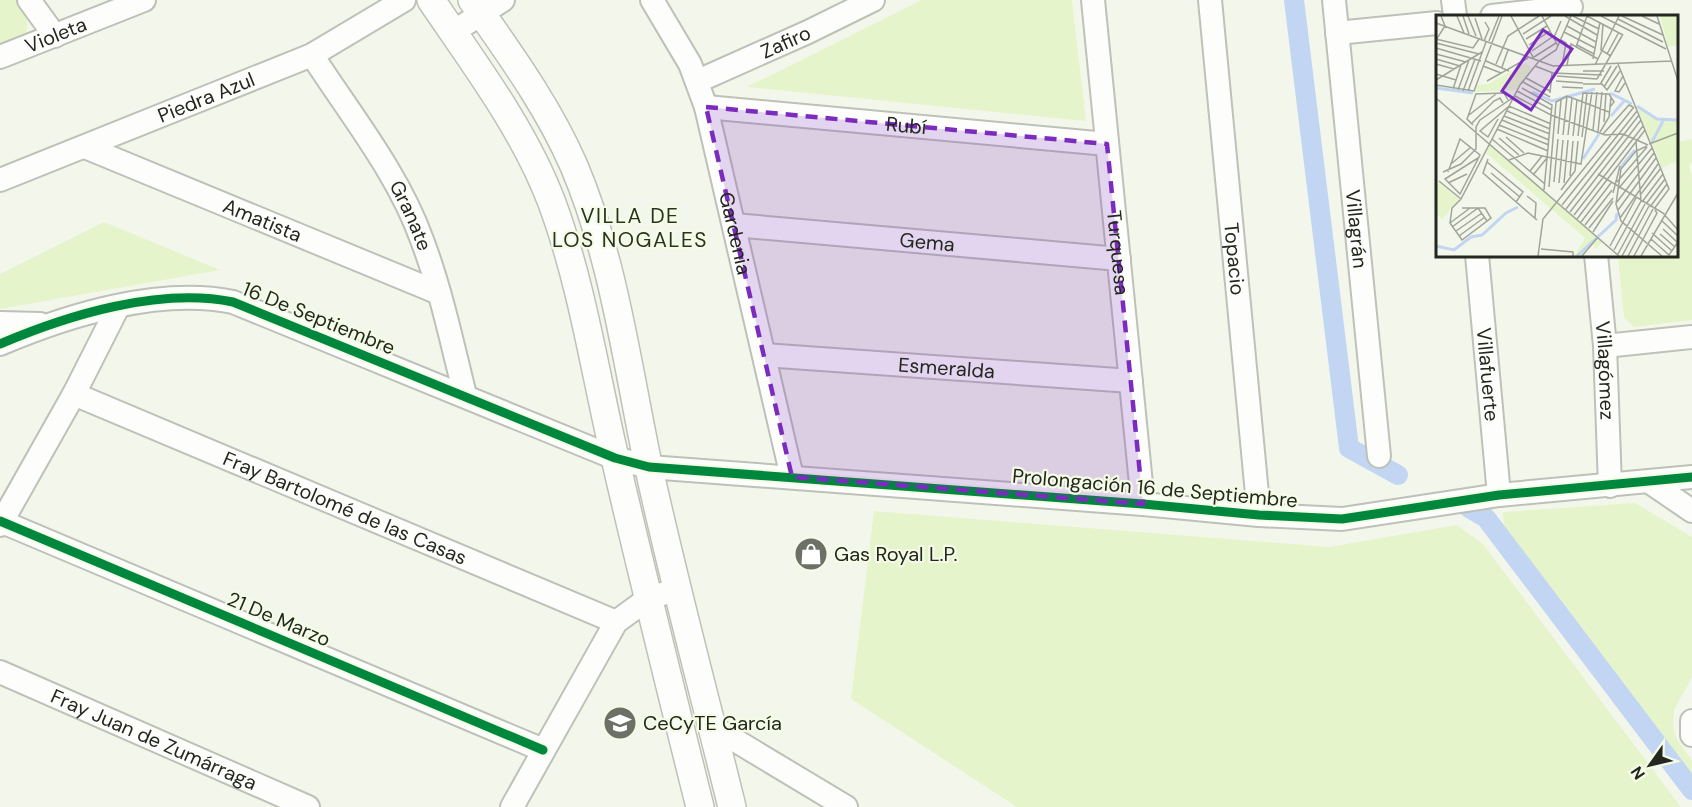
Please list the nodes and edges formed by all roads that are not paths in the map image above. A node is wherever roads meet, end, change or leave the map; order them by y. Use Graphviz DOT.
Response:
graph roads {
  1 [pos="29,0"];
  2 [pos="144,0"];
  3 [pos="404,0"];
  4 [pos="431,0"];
  5 [pos="652,0"];
  6 [pos="873,0"];
  7 [pos="1092,0"];
  8 [pos="1210,0"];
  9 [pos="1334,0"];
  10 [pos="1453,0"];
  11 [pos="485,4"];
  12 [pos="1571,8"];
  13 [pos="1455,15"];
  14 [pos="1502,15"];
  15 [pos="1436,23"];
  16 [pos="453,32"];
  17 [pos="1337,33"];
  18 [pos="55,36"];
  19 [pos="312,55"];
  20 [pos="0,57"];
  21 [pos="698,81"];
  22 [pos="706,107"];
  23 [pos="1107,144"];
  24 [pos="85,147"];
  25 [pos="0,180"];
  26 [pos="734,225"];
  27 [pos="1477,256"];
  28 [pos="1596,256"];
  29 [pos="1119,259"];
  30 [pos="439,293"];
  31 [pos="118,307"];
  32 [pos="0,323"];
  33 [pos="47,324"];
  34 [pos="1692,337"];
  35 [pos="0,344"];
  36 [pos="1605,346"];
  37 [pos="764,355"];
  38 [pos="1131,381"];
  39 [pos="74,394"];
  40 [pos="465,395"];
  41 [pos="1379,456"];
  42 [pos="615,458"];
  43 [pos="649,467"];
  44 [pos="792,477"];
  45 [pos="1692,477"];
  46 [pos="1651,483"];
  47 [pos="1610,486"];
  48 [pos="1499,495"];
  49 [pos="1143,504"];
  50 [pos="1692,511"];
  51 [pos="1259,515"];
  52 [pos="1,523"];
  53 [pos="679,589"];
  54 [pos="649,597"];
  55 [pos="616,622"];
  56 [pos="0,672"];
  57 [pos="1692,721"];
  58 [pos="713,727"];
  59 [pos="1692,735"];
  60 [pos="543,750"];
  61 [pos="308,807"];
  62 [pos="512,807"];
  63 [pos="700,807"];
  64 [pos="732,807"];
  65 [pos="846,807"];
  1 -- 18 [label="street"];
  2 -- 18 [label="street, Violeta"];
  3 -- 19 [label="street, Piedra Azul"];
  4 -- 16 [label="main road"];
  5 -- 21 [label="street, Gardenia"];
  6 -- 21 [label="street, Zafiro"];
  7 -- 23 [label="street, Turquesa"];
  8 -- 51 [label="street, Topacio"];
  9 -- 17 [label="street, Villagrán"];
  10 -- 13 [label="street"];
  11 -- 16 [label="street"];
  11 -- 43 [label="main road"];
  12 -- 14 [label="street"];
  15 -- 17 [label="street"];
  16 -- 42 [label="main road"];
  17 -- 41 [label="street, Villagrán"];
  18 -- 20 [label="street, Violeta"];
  19 -- 24 [label="street, Piedra Azul"];
  19 -- 30 [label="street, Granate"];
  21 -- 22 [label="street, Gardenia"];
  22 -- 23 [label="street, Rubí"];
  22 -- 26 [label="street, Gardenia"];
  23 -- 29 [label="street, Turquesa"];
  24 -- 25 [label="street, Piedra Azul"];
  24 -- 30 [label="street, Amatista"];
  26 -- 29 [label="street, Gema"];
  26 -- 37 [label="street, Gardenia"];
  27 -- 48 [label="street, Villafuerte"];
  28 -- 36 [label="street, Villagómez"];
  29 -- 38 [label="street, Turquesa"];
  30 -- 40 [label="street, Granate"];
  31 -- 33 [label="street, 16 De Septiembre"];
  31 -- 39 [label="street"];
  31 -- 40 [label="street, 16 De Septiembre"];
  32 -- 33 [label="street, 16 De Septiembre"];
  33 -- 35 [label="street, 16 De Septiembre"];
  34 -- 36 [label="street"];
  36 -- 47 [label="street, Villagómez"];
  37 -- 38 [label="street, Esmeralda"];
  37 -- 44 [label="street, Gardenia"];
  38 -- 49 [label="street, Turquesa"];
  39 -- 52 [label="street"];
  39 -- 55 [label="street, Fray Bartolomé de las Casas"];
  40 -- 42 [label="street, 16 De Septiembre"];
  42 -- 43 [label="street, Prolongación 16 de Septiembre"];
  42 -- 54 [label="main road"];
  43 -- 44 [label="street, Prolongación 16 de Septiembre"];
  43 -- 53 [label="main road"];
  44 -- 49 [label="street, Prolongación 16 de Septiembre"];
  45 -- 46 [label="street, Prolongación 16 de Septiembre"];
  46 -- 47 [label="street, Prolongación 16 de Septiembre"];
  46 -- 50 [label="street"];
  47 -- 48 [label="street, Prolongación 16 de Septiembre"];
  48 -- 51 [label="street, Prolongación 16 de Septiembre"];
  49 -- 51 [label="street, Prolongación 16 de Septiembre"];
  52 -- 60 [label="street, 21 De Marzo"];
  53 -- 54 [label="street"];
  53 -- 58 [label="main road"];
  54 -- 55 [label="street"];
  54 -- 63 [label="main road"];
  55 -- 60 [label="street"];
  56 -- 61 [label="street, Fray Juan de Zumárraga"];
  57 -- 59 [label="street"];
  58 -- 64 [label="main road"];
  58 -- 65 [label="street"];
  60 -- 62 [label="street"];
}
